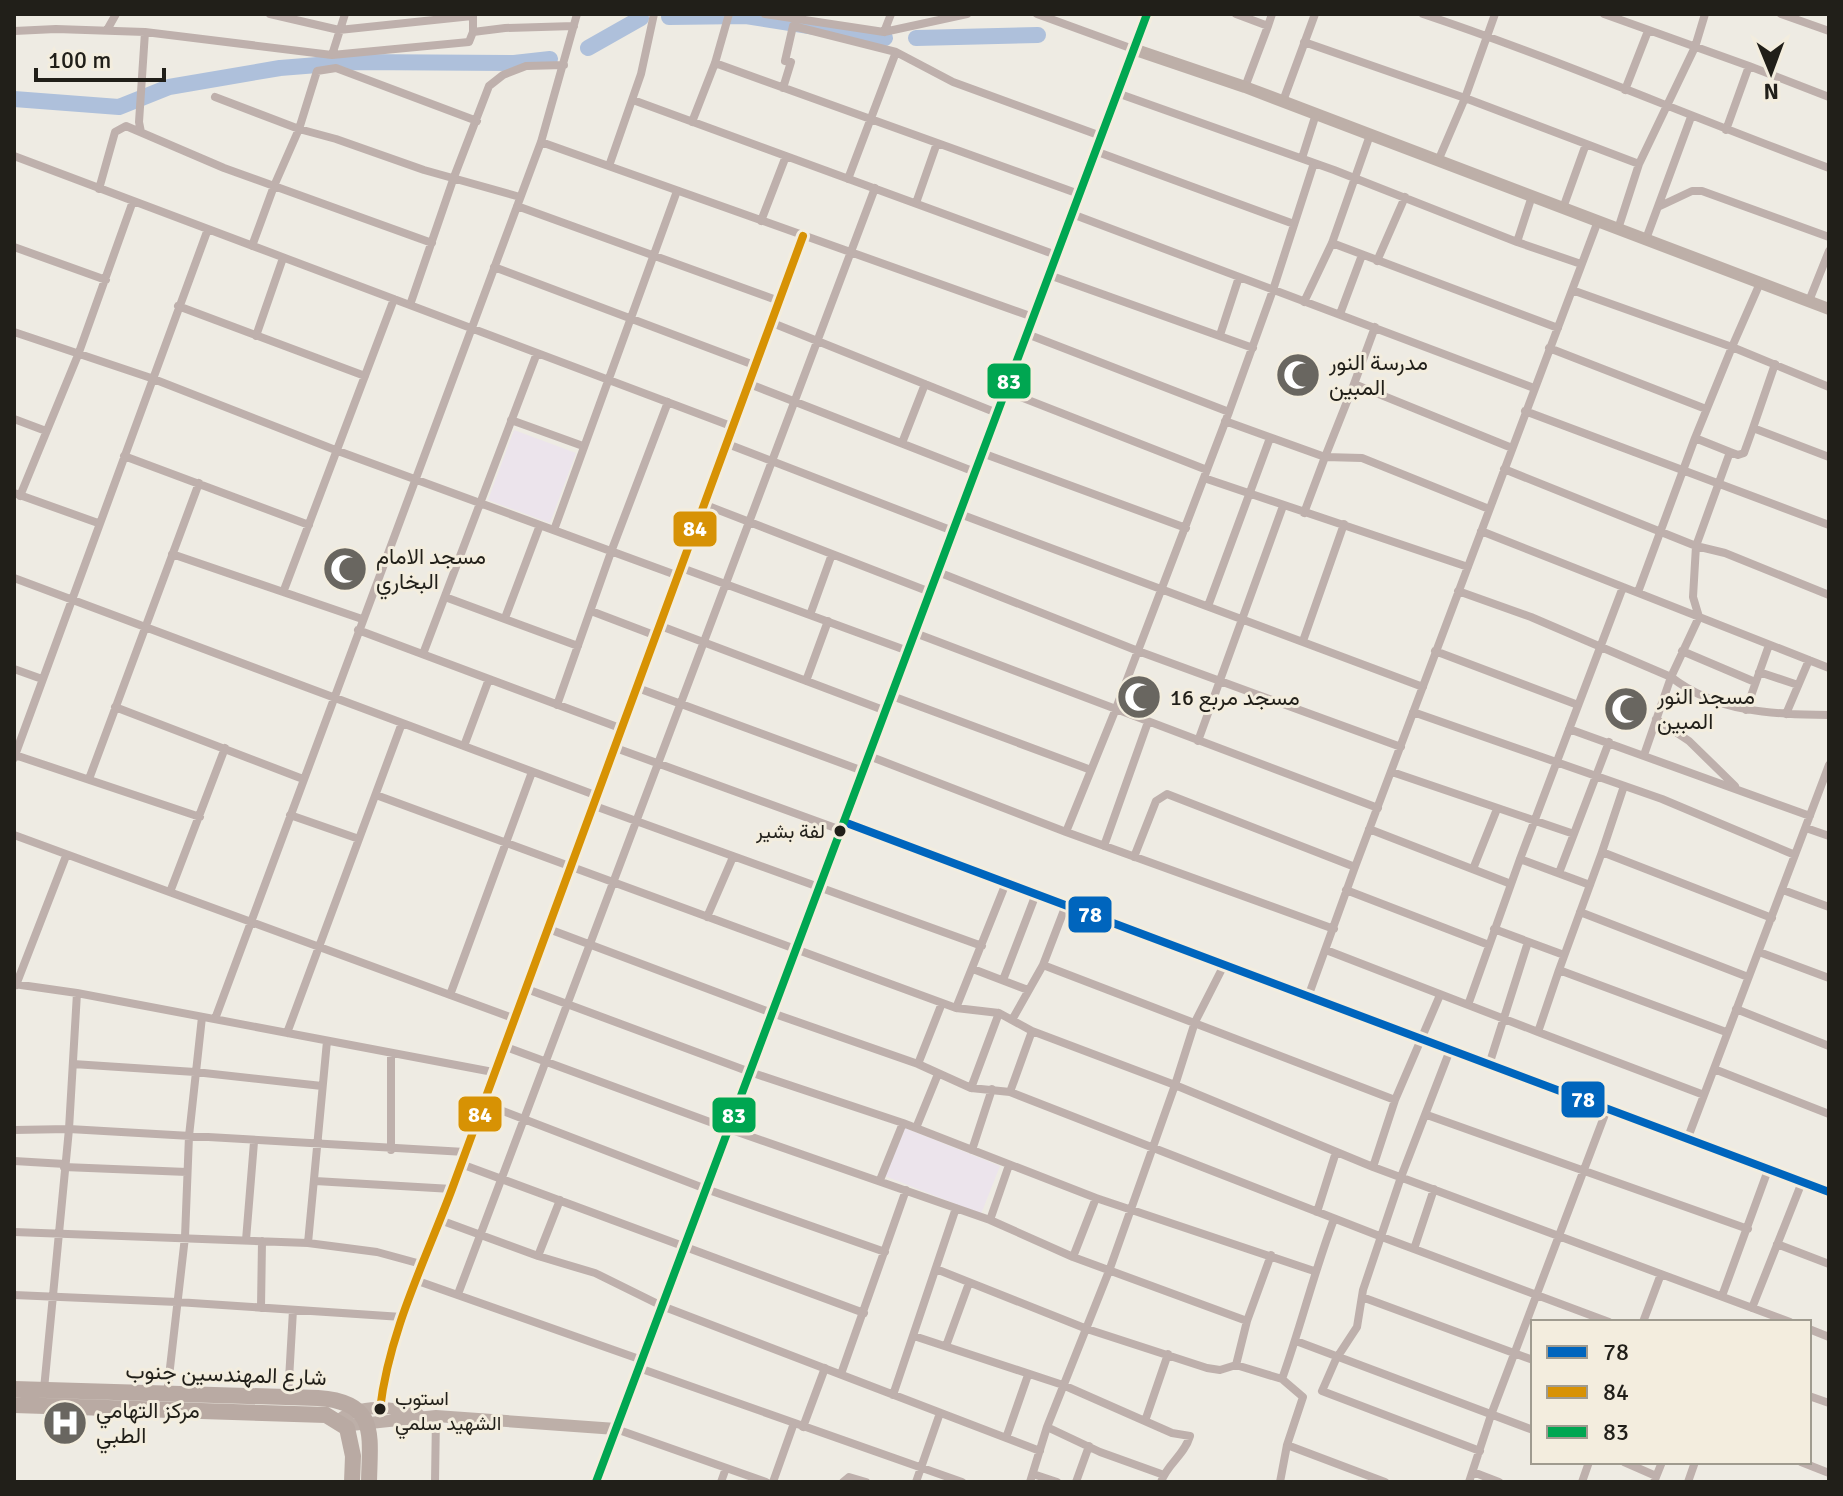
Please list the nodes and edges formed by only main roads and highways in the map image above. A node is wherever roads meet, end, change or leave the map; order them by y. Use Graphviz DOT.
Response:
graph roads {
  1 [pos="14,1389"];
  2 [pos="14,1405"];
  3 [pos="352,1482"];
  4 [pos="369,1482"];
  1 -- 4 [label="highway, شارع المهندسين جنوب"];
  2 -- 3 [label="highway, شارع المهندسين جنوب"];
}
